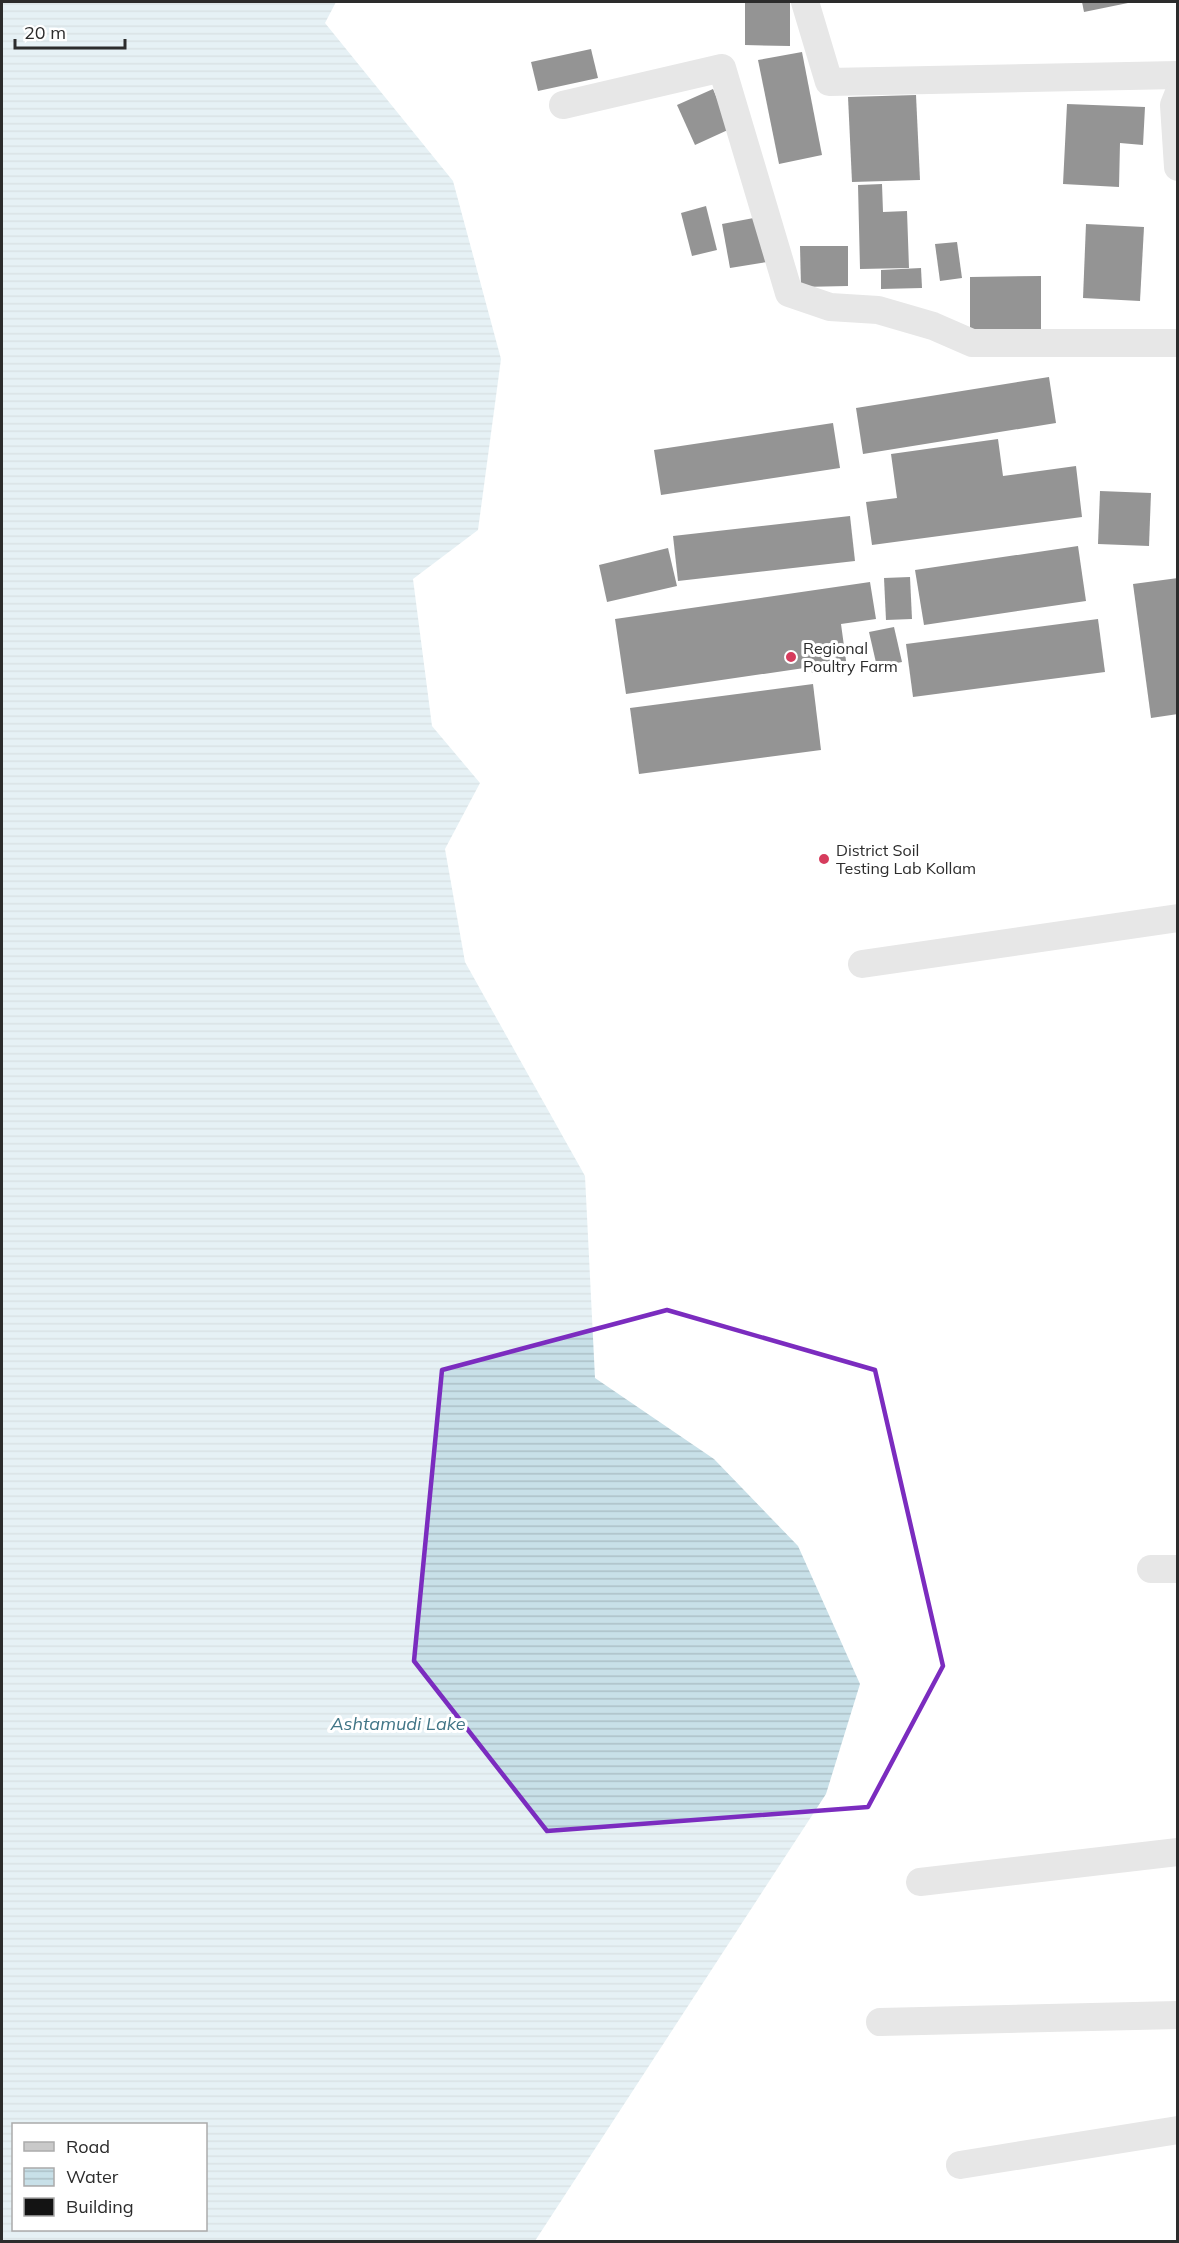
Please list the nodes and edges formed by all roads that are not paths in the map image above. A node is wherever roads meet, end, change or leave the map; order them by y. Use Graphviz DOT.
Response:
graph roads {
  1 [pos="805,2"];
  2 [pos="1178,75"];
  3 [pos="1178,95"];
  4 [pos="563,105"];
  5 [pos="1178,168"];
  6 [pos="1178,343"];
  7 [pos="1178,918"];
  8 [pos="862,964"];
  9 [pos="1178,1852"];
  10 [pos="920,1882"];
  11 [pos="1178,2015"];
  12 [pos="880,2022"];
  13 [pos="1178,2130"];
  14 [pos="960,2165"];
  1 -- 2 [label="street"];
  3 -- 5 [label="street"];
  4 -- 6 [label="street"];
  7 -- 8 [label="street"];
  9 -- 10 [label="street"];
  11 -- 12 [label="street"];
  13 -- 14 [label="street"];
}
